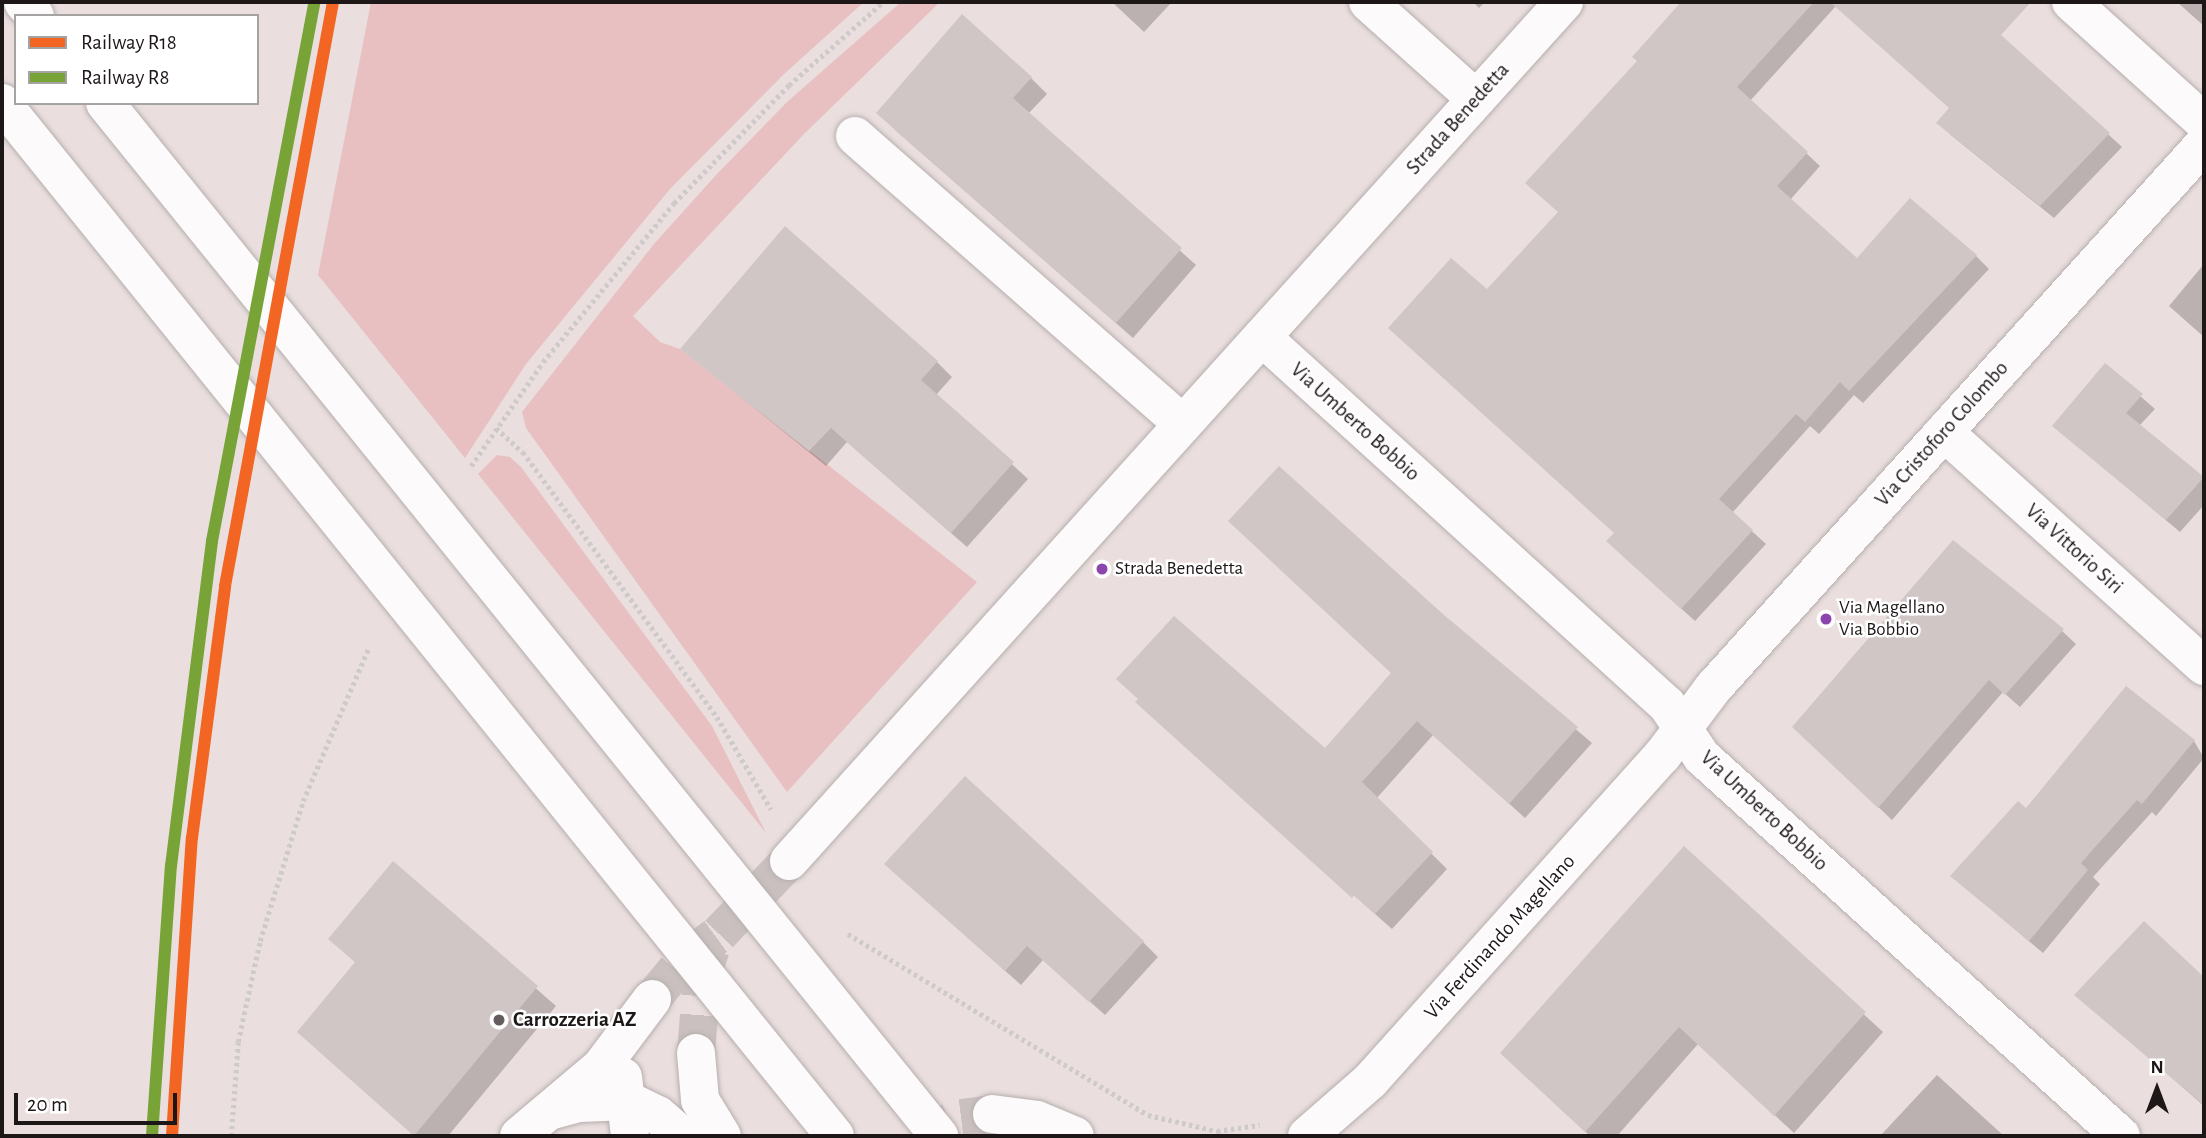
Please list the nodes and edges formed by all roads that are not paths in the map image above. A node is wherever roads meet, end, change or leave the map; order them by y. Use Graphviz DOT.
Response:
graph roads {
  1 [pos="1368,2"];
  2 [pos="1564,2"];
  3 [pos="2071,2"];
  4 [pos="1476,99"];
  5 [pos="2,103"];
  6 [pos="107,105"];
  7 [pos="2204,122"];
  8 [pos="855,136"];
  9 [pos="2204,144"];
  10 [pos="1262,337"];
  11 [pos="1183,424"];
  12 [pos="1944,432"];
  13 [pos="2204,666"];
  14 [pos="1683,727"];
  15 [pos="795,854"];
  16 [pos="696,1053"];
  17 [pos="992,1114"];
  18 [pos="627,1118"];
  19 [pos="1317,1128"];
  20 [pos="526,1129"];
  21 [pos="682,1136"];
  22 [pos="722,1136"];
  23 [pos="835,1136"];
  24 [pos="939,1136"];
  25 [pos="1075,1136"];
  26 [pos="2121,1136"];
  1 -- 4 [label="main road"];
  2 -- 4 [label="main road, Strada Benedetta"];
  3 -- 7 [label="main road"];
  4 -- 10 [label="main road, Strada Benedetta"];
  5 -- 23 [label="main road, bridge"];
  6 -- 24 [label="main road, bridge"];
  8 -- 11 [label="main road"];
  9 -- 12 [label="main road, Via Cristoforo Colombo"];
  10 -- 11 [label="main road, Strada Benedetta"];
  10 -- 14 [label="main road, Via Umberto Bobbio"];
  11 -- 15 [label="main road, Strada Benedetta"];
  12 -- 13 [label="main road, Via Vittorio Siri"];
  12 -- 14 [label="main road, Via Cristoforo Colombo"];
  14 -- 19 [label="main road, Via Ferdinando Magellano"];
  14 -- 26 [label="main road, Via Umberto Bobbio"];
  16 -- 22 [label="main road"];
  17 -- 25 [label="main road"];
  18 -- 20 [label="main road"];
  18 -- 20 [label="main road"];
  18 -- 21 [label="main road"];
}
